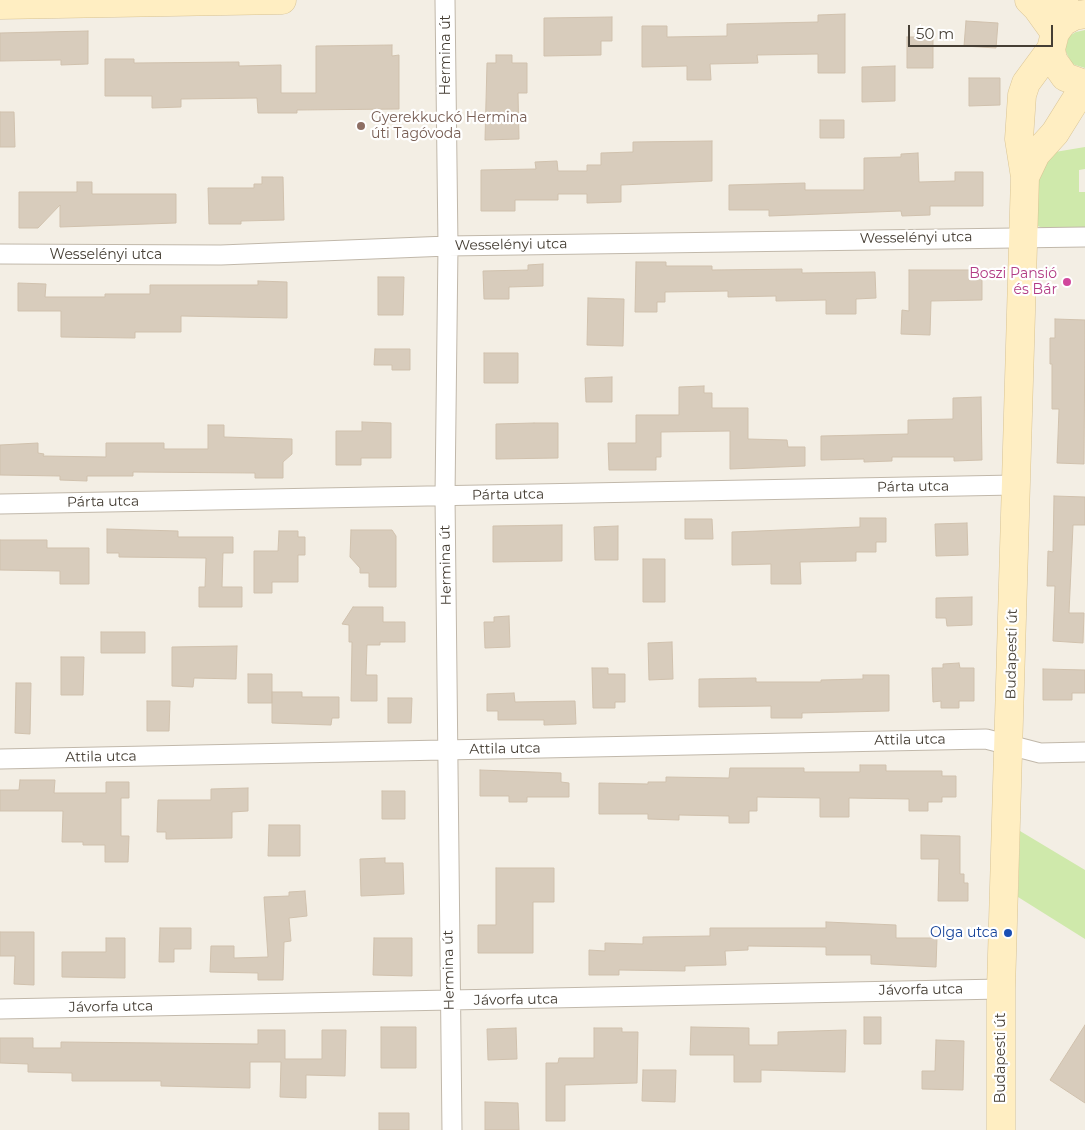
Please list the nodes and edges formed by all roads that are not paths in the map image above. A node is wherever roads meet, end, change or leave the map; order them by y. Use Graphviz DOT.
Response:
graph roads {
  1 [pos="282,0"];
  2 [pos="446,0"];
  3 [pos="1029,0"];
  4 [pos="0,5"];
  5 [pos="1069,18"];
  6 [pos="1085,84"];
  7 [pos="1025,177"];
  8 [pos="1022,236"];
  9 [pos="1085,237"];
  10 [pos="448,246"];
  11 [pos="0,254"];
  12 [pos="1016,485"];
  13 [pos="445,496"];
  14 [pos="0,504"];
  15 [pos="1010,746"];
  16 [pos="448,750"];
  17 [pos="1085,752"];
  18 [pos="0,758"];
  19 [pos="1002,989"];
  20 [pos="449,1001"];
  21 [pos="0,1009"];
  22 [pos="452,1130"];
  23 [pos="1001,1130"];
  1 -- 4 [label="street"];
  2 -- 10 [label="street, Hermina út"];
  3 -- 5 [label="street"];
  5 -- 6 [label="street"];
  5 -- 7 [label="street, Budapesti út"];
  6 -- 7 [label="street, Budapesti út"];
  7 -- 8 [label="street, Budapesti út"];
  8 -- 9 [label="street, Wesselényi utca"];
  8 -- 10 [label="street, Wesselényi utca"];
  8 -- 12 [label="street, Budapesti út"];
  10 -- 11 [label="street, Wesselényi utca"];
  10 -- 13 [label="street, Hermina út"];
  12 -- 13 [label="street, Párta utca"];
  12 -- 15 [label="street, Budapesti út"];
  13 -- 14 [label="street, Párta utca"];
  13 -- 16 [label="street, Hermina út"];
  15 -- 16 [label="street, Attila utca"];
  15 -- 17 [label="street"];
  15 -- 19 [label="street, Budapesti út"];
  16 -- 18 [label="street, Attila utca"];
  16 -- 20 [label="street, Hermina út"];
  19 -- 20 [label="street, Jávorfa utca"];
  19 -- 23 [label="street, Budapesti út"];
  20 -- 21 [label="street, Jávorfa utca"];
  20 -- 22 [label="street, Hermina út"];
}
